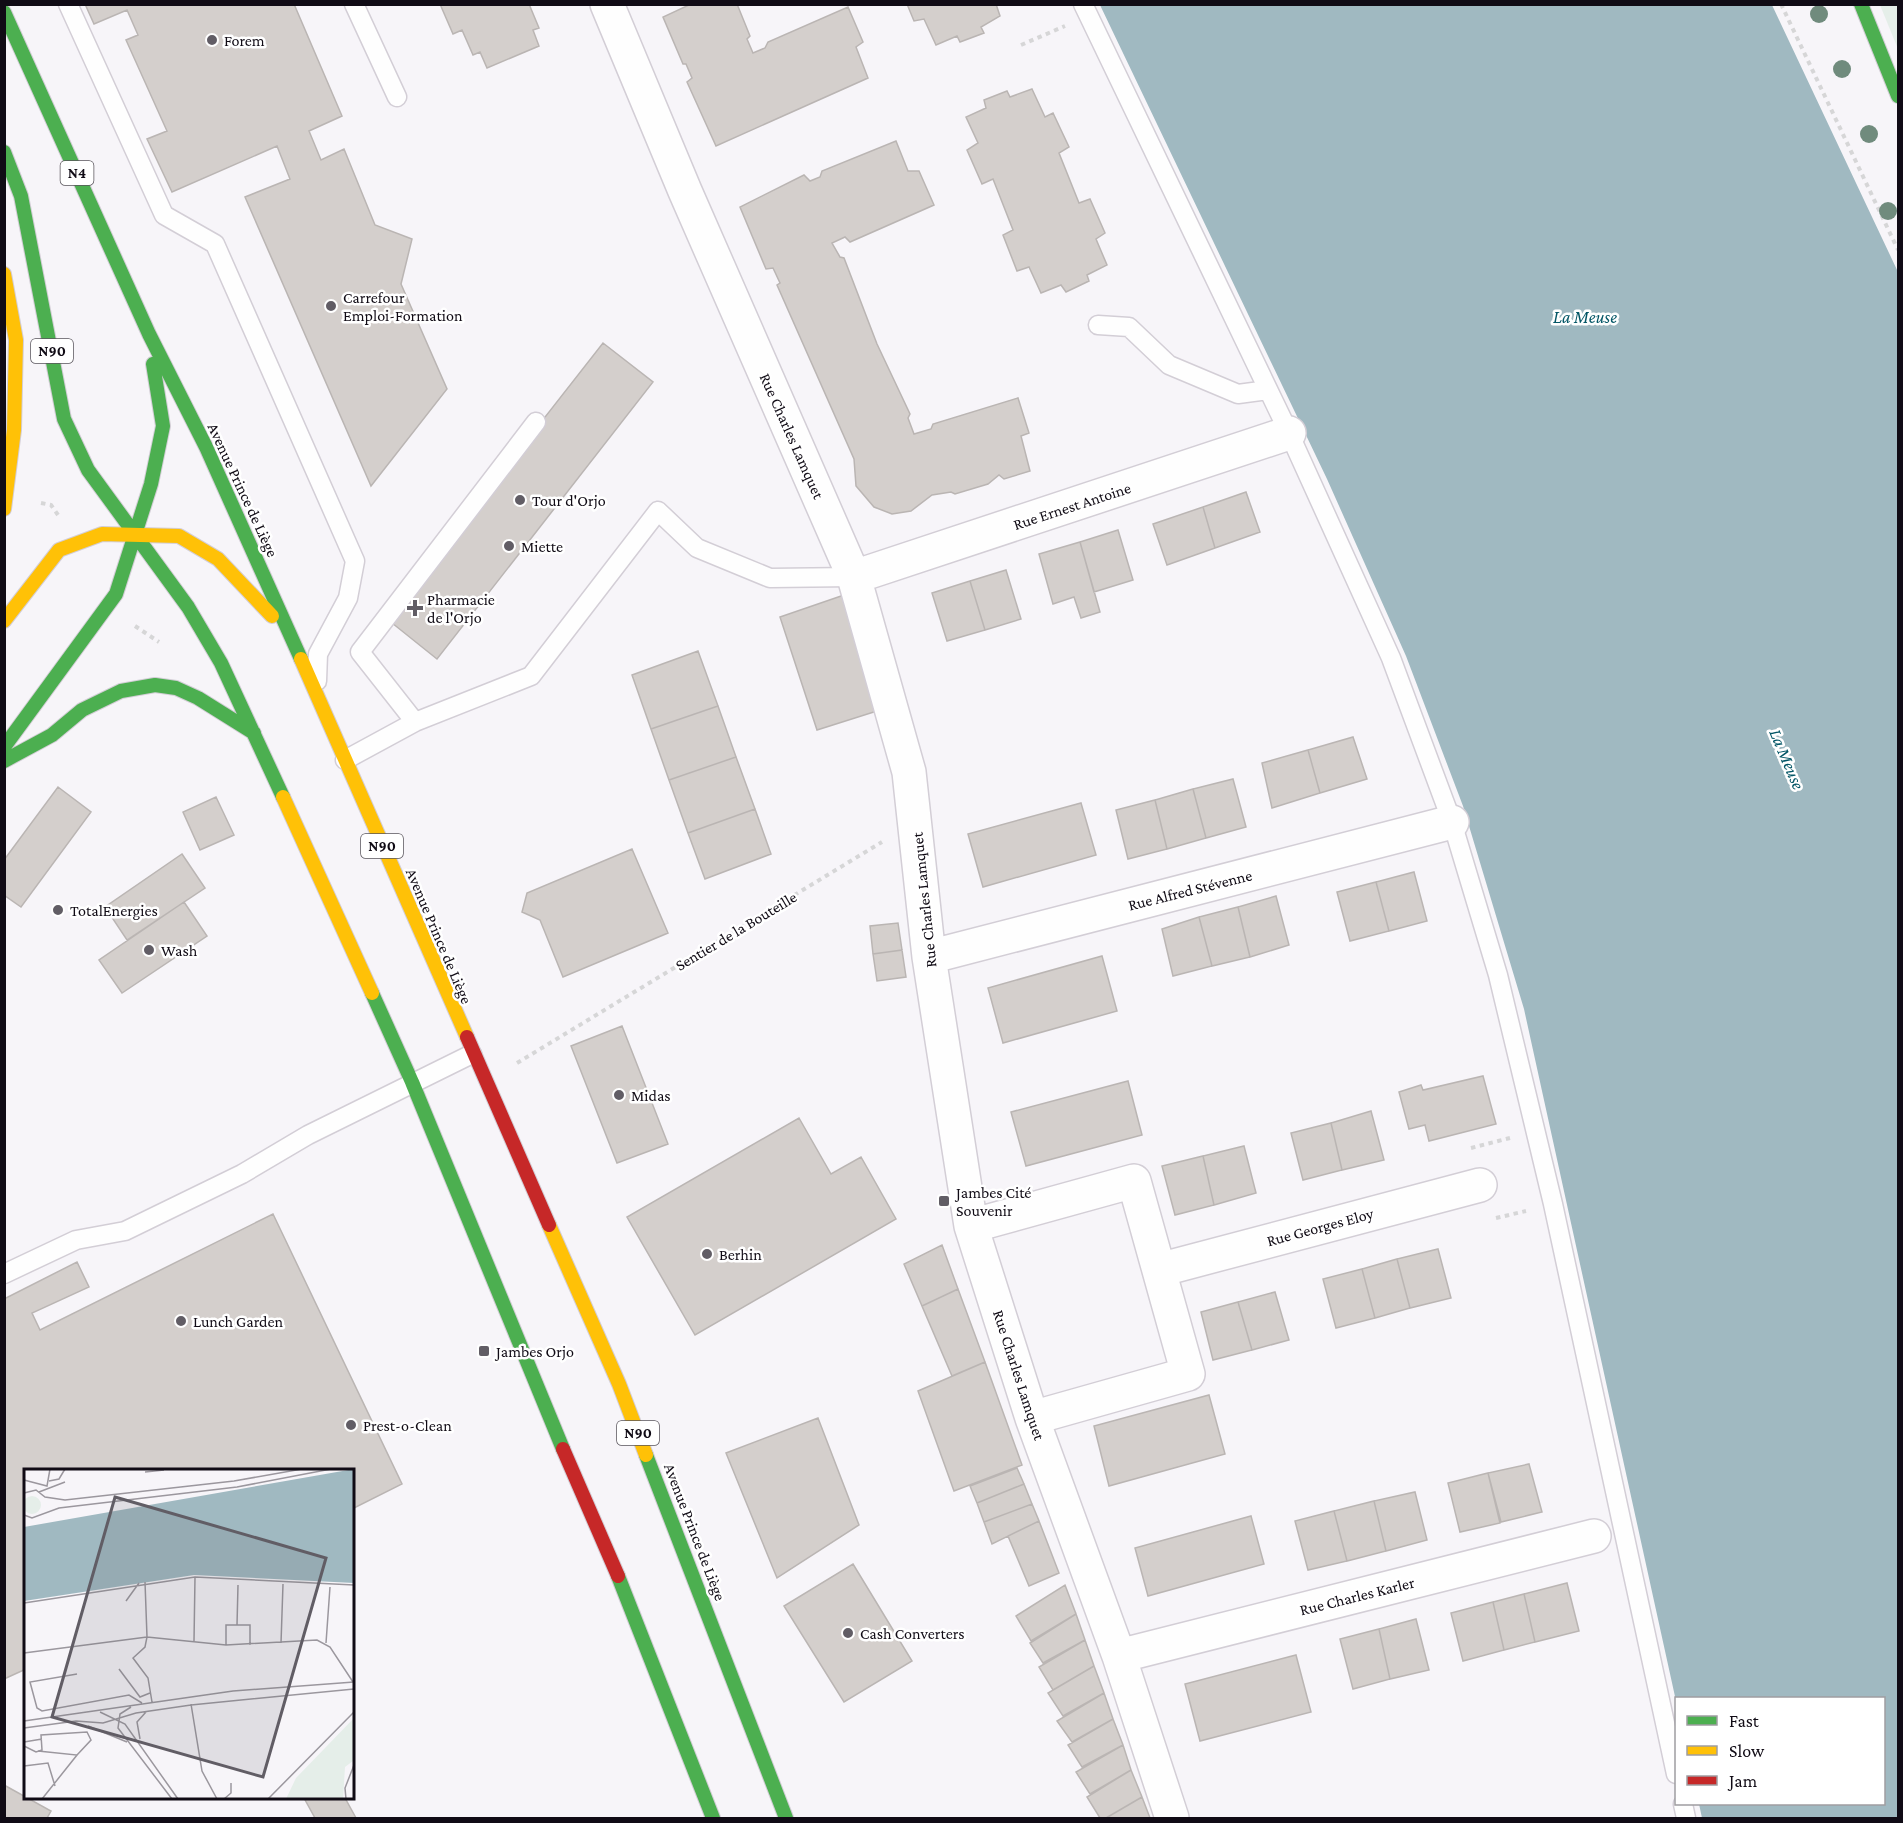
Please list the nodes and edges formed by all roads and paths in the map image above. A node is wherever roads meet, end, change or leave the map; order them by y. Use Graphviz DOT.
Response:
graph roads {
  1 [pos="68,4"];
  2 [pos="354,4"];
  3 [pos="608,4"];
  4 [pos="1083,4"];
  5 [pos="1781,4"];
  6 [pos="1861,4"];
  7 [pos="4,12"];
  8 [pos="1065,26"];
  9 [pos="1022,45"];
  10 [pos="1899,96"];
  11 [pos="397,97"];
  12 [pos="4,152"];
  13 [pos="1899,250"];
  14 [pos="4,274"];
  15 [pos="1098,326"];
  16 [pos="149,334"];
  17 [pos="1268,390"];
  18 [pos="536,422"];
  19 [pos="1289,433"];
  20 [pos="30,502"];
  21 [pos="4,509"];
  22 [pos="65,524"];
  23 [pos="135,534"];
  24 [pos="854,577"];
  25 [pos="4,621"];
  26 [pos="129,622"];
  27 [pos="291,638"];
  28 [pos="159,642"];
  29 [pos="317,698"];
  30 [pos="415,722"];
  31 [pos="254,733"];
  32 [pos="4,747"];
  33 [pos="345,760"];
  34 [pos="4,761"];
  35 [pos="915,821"];
  36 [pos="1452,822"];
  37 [pos="928,957"];
  38 [pos="472,1054"];
  39 [pos="519,1064"];
  40 [pos="412,1082"];
  41 [pos="1480,1185"];
  42 [pos="971,1226"];
  43 [pos="1159,1270"];
  44 [pos="4,1274"];
  45 [pos="1032,1418"];
  46 [pos="1594,1536"];
  47 [pos="1119,1656"];
  48 [pos="1675,1765"];
  49 [pos="713,1818"];
  50 [pos="786,1818"];
  51 [pos="1172,1818"];
  1 -- 29 [label="lane"];
  2 -- 11 [label="lane"];
  3 -- 24 [label="street, Rue Charles Lamquet"];
  4 -- 17 [label="lane"];
  5 -- 13 [label="path"];
  6 -- 10 [label="main road"];
  7 -- 16 [label="main road, Avenue Prince de Liège / N4"];
  8 -- 9 [label="path"];
  12 -- 23 [label="main road, N90"];
  14 -- 21 [label="main road"];
  15 -- 17 [label="lane"];
  16 -- 23 [label="main road, N4"];
  16 -- 27 [label="main road, Avenue Prince de Liège / N90"];
  17 -- 19 [label="lane"];
  18 -- 30 [label="lane"];
  19 -- 24 [label="street, Rue Ernest Antoine"];
  19 -- 36 [label="lane"];
  20 -- 22 [label="path"];
  23 -- 25 [label="main road"];
  23 -- 27 [label="main road"];
  23 -- 31 [label="main road, N90"];
  23 -- 32 [label="main road, N4"];
  24 -- 30 [label="lane"];
  24 -- 35 [label="street, Rue Charles Lamquet"];
  26 -- 28 [label="path"];
  27 -- 29 [label="main road, Avenue Prince de Liège / N90"];
  29 -- 33 [label="main road, Avenue Prince de Liège / N90"];
  30 -- 33 [label="lane"];
  31 -- 34 [label="main road"];
  31 -- 40 [label="main road, N90"];
  33 -- 38 [label="main road, Avenue Prince de Liège / N90"];
  35 -- 37 [label="street, Rue Charles Lamquet"];
  35 -- 39 [label="path, Sentier de la Bouteille"];
  36 -- 37 [label="street, Rue Alfred Stévenne"];
  36 -- 48 [label="lane"];
  37 -- 42 [label="street, Rue Charles Lamquet"];
  38 -- 40 [label="lane"];
  38 -- 50 [label="main road, Avenue Prince de Liège / N90"];
  40 -- 44 [label="lane"];
  40 -- 49 [label="main road, N90"];
  41 -- 43 [label="street, Rue Georges Eloy"];
  42 -- 43 [label="street"];
  42 -- 45 [label="street, Rue Charles Lamquet"];
  43 -- 45 [label="street"];
  45 -- 47 [label="street, Rue Charles Lamquet"];
  46 -- 47 [label="street, Rue Charles Karler"];
  47 -- 51 [label="street, Rue Charles Lamquet"];
}
